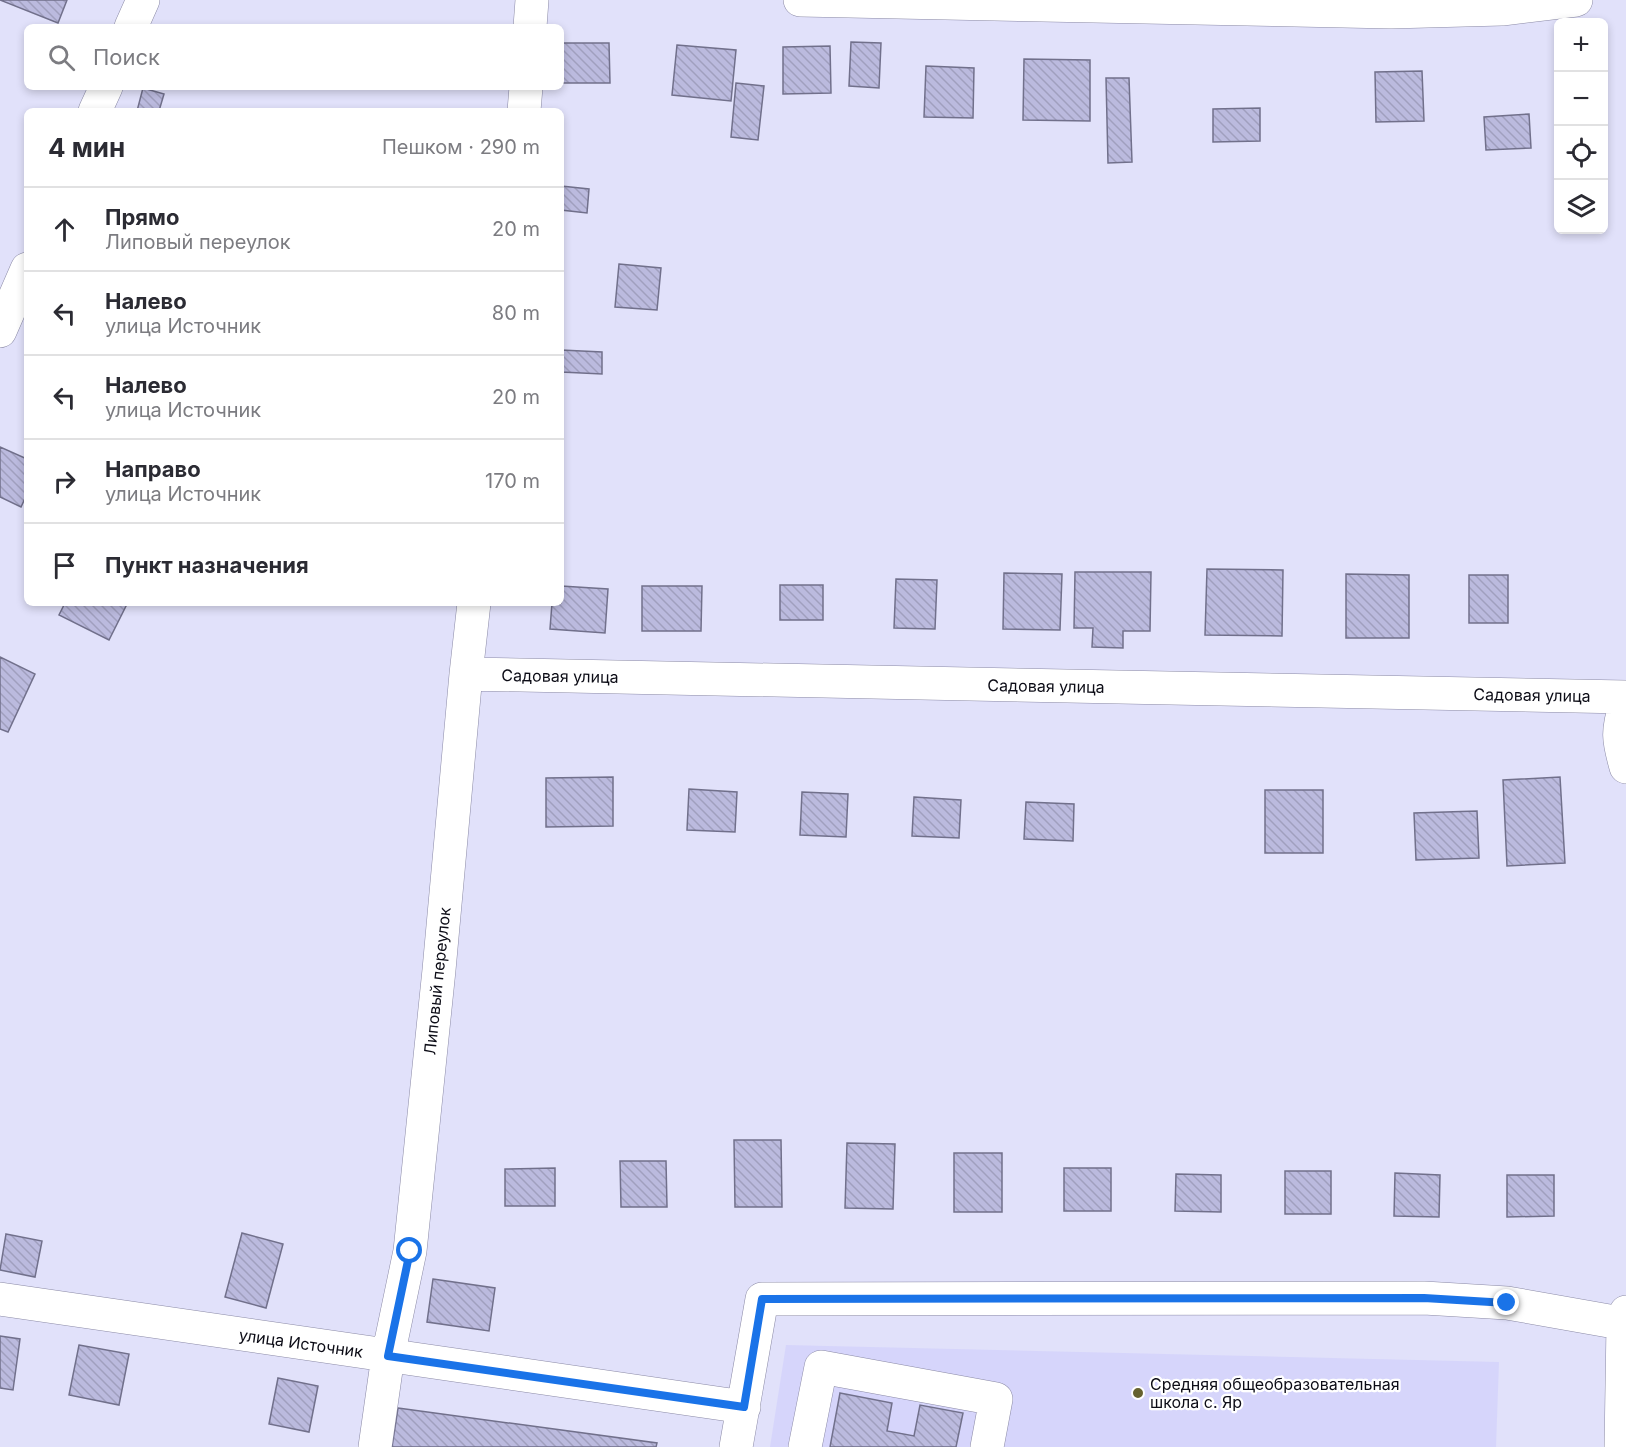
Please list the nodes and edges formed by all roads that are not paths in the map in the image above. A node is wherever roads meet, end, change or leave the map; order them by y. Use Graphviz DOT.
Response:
graph roads {
  1 [pos="143,0"];
  2 [pos="532,0"];
  3 [pos="800,0"];
  4 [pos="1576,0"];
  5 [pos="133,24"];
  6 [pos="530,24"];
  7 [pos="105,90"];
  8 [pos="526,90"];
  9 [pos="96,108"];
  10 [pos="524,108"];
  11 [pos="24,276"];
  12 [pos="0,331"];
  13 [pos="474,606"];
  14 [pos="466,674"];
  15 [pos="1626,697"];
  16 [pos="1626,703"];
  17 [pos="1626,767"];
  18 [pos="0,1299"];
  19 [pos="1625,1320"];
  20 [pos="388,1356"];
  21 [pos="744,1407"];
  22 [pos="375,1447"];
  23 [pos="736,1447"];
  24 [pos="805,1447"];
  25 [pos="987,1447"];
  26 [pos="1621,1447"];
  1 -- 5 [label="street"];
  2 -- 6 [label="street"];
  3 -- 4 [label="street"];
  7 -- 9 [label="street"];
  8 -- 10 [label="street"];
  11 -- 12 [label="street"];
  13 -- 14 [label="street, Липовый переулок"];
  14 -- 15 [label="street, Садовая улица"];
  14 -- 20 [label="street, Липовый переулок"];
  16 -- 17 [label="street"];
  18 -- 20 [label="street, улица Источник"];
  19 -- 21 [label="street"];
  19 -- 26 [label="street"];
  20 -- 21 [label="street, улица Источник"];
  20 -- 22 [label="street, Липовый переулок"];
  21 -- 23 [label="street"];
  24 -- 25 [label="street"];
}
